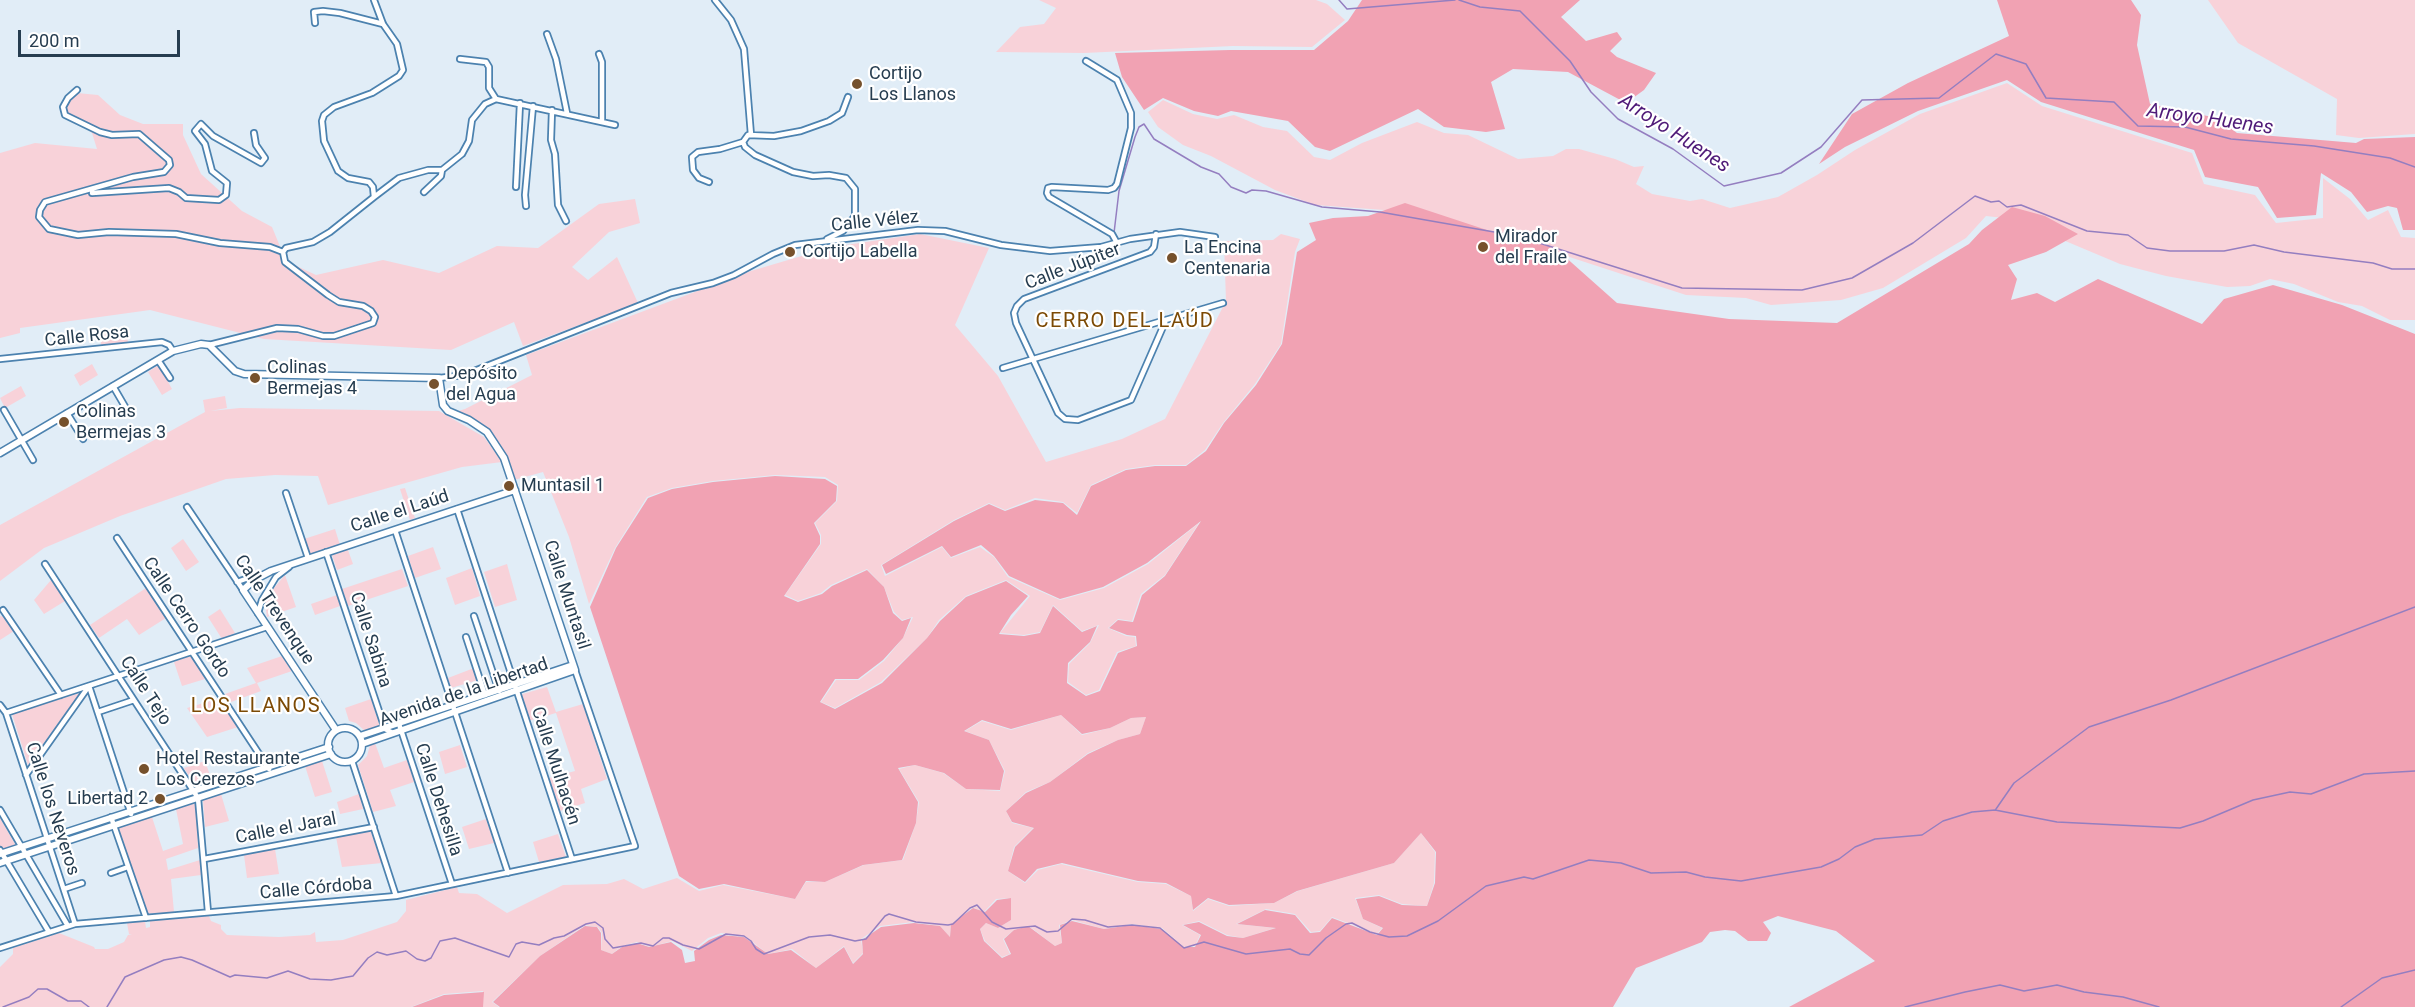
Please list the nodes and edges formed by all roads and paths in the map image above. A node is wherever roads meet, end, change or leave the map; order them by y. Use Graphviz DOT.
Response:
graph roads {
  1 [pos="374,0"];
  2 [pos="715,0"];
  3 [pos="315,23"];
  4 [pos="383,24"];
  5 [pos="547,34"];
  6 [pos="599,54"];
  7 [pos="460,59"];
  8 [pos="1086,61"];
  9 [pos="77,90"];
  10 [pos="848,97"];
  11 [pos="496,99"];
  12 [pos="520,103"];
  13 [pos="533,106"];
  14 [pos="552,110"];
  15 [pos="567,113"];
  16 [pos="602,122"];
  17 [pos="615,125"];
  18 [pos="254,133"];
  19 [pos="751,135"];
  20 [pos="743,142"];
  21 [pos="442,170"];
  22 [pos="709,182"];
  23 [pos="516,187"];
  24 [pos="424,192"];
  25 [pos="80,194"];
  26 [pos="374,197"];
  27 [pos="526,206"];
  28 [pos="566,221"];
  29 [pos="1156,234"];
  30 [pos="1215,237"];
  31 [pos="825,240"];
  32 [pos="1118,243"];
  33 [pos="283,252"];
  34 [pos="1223,303"];
  35 [pos="1166,320"];
  36 [pos="209,345"];
  37 [pos="174,351"];
  38 [pos="1033,358"];
  39 [pos="0,359"];
  40 [pos="159,360"];
  41 [pos="1003,368"];
  42 [pos="170,378"];
  43 [pos="439,378"];
  44 [pos="113,386"];
  45 [pos="4,410"];
  46 [pos="127,410"];
  47 [pos="67,413"];
  48 [pos="83,440"];
  49 [pos="21,441"];
  50 [pos="0,453"];
  51 [pos="33,460"];
  52 [pos="515,490"];
  53 [pos="286,493"];
  54 [pos="187,507"];
  55 [pos="457,509"];
  56 [pos="395,530"];
  57 [pos="117,538"];
  58 [pos="326,552"];
  59 [pos="308,558"];
  60 [pos="294,563"];
  61 [pos="45,564"];
  62 [pos="266,573"];
  63 [pos="237,582"];
  64 [pos="243,590"];
  65 [pos="3,609"];
  66 [pos="258,613"];
  67 [pos="474,616"];
  68 [pos="267,627"];
  69 [pos="466,638"];
  70 [pos="193,652"];
  71 [pos="574,668"];
  72 [pos="118,676"];
  73 [pos="89,686"];
  74 [pos="515,689"];
  75 [pos="499,691"];
  76 [pos="61,695"];
  77 [pos="485,695"];
  78 [pos="134,700"];
  79 [pos="0,705"];
  80 [pos="454,709"];
  81 [pos="98,712"];
  82 [pos="6,713"];
  83 [pos="400,727"];
  84 [pos="385,729"];
  85 [pos="336,730"];
  86 [pos="393,733"];
  87 [pos="360,736"];
  88 [pos="362,744"];
  89 [pos="330,750"];
  90 [pos="352,760"];
  91 [pos="268,766"];
  92 [pos="270,774"];
  93 [pos="26,775"];
  94 [pos="196,795"];
  95 [pos="0,810"];
  96 [pos="130,812"];
  97 [pos="111,817"];
  98 [pos="133,819"];
  99 [pos="114,826"];
  100 [pos="374,827"];
  101 [pos="48,838"];
  102 [pos="50,846"];
  103 [pos="635,846"];
  104 [pos="22,847"];
  105 [pos="1,853"];
  106 [pos="26,854"];
  107 [pos="204,859"];
  108 [pos="572,860"];
  109 [pos="3,862"];
  110 [pos="128,867"];
  111 [pos="111,873"];
  112 [pos="508,873"];
  113 [pos="82,883"];
  114 [pos="452,884"];
  115 [pos="64,889"];
  116 [pos="396,896"];
  117 [pos="208,912"];
  118 [pos="146,918"];
  119 [pos="75,924"];
  120 [pos="68,926"];
  121 [pos="49,932"];
  122 [pos="0,948"];
  1 -- 4 [label="street"];
  2 -- 19 [label="street"];
  3 -- 4 [label="street"];
  4 -- 26 [label="street"];
  5 -- 15 [label="street"];
  6 -- 16 [label="street"];
  7 -- 11 [label="street"];
  8 -- 32 [label="street"];
  9 -- 25 [label="street"];
  10 -- 19 [label="street"];
  11 -- 12 [label="street"];
  11 -- 21 [label="street"];
  12 -- 13 [label="street"];
  12 -- 23 [label="street"];
  13 -- 14 [label="street"];
  13 -- 27 [label="street"];
  14 -- 15 [label="street"];
  14 -- 28 [label="street"];
  15 -- 16 [label="street"];
  16 -- 17 [label="street"];
  18 -- 25 [label="street"];
  19 -- 20 [label="street"];
  20 -- 22 [label="street"];
  20 -- 31 [label="street"];
  21 -- 24 [label="street"];
  21 -- 26 [label="street"];
  25 -- 33 [label="street"];
  26 -- 33 [label="street"];
  29 -- 30 [label="street, Calle Vélez"];
  29 -- 32 [label="street, Calle Vélez"];
  29 -- 38 [label="street, Calle Júpiter"];
  31 -- 32 [label="street, Calle Vélez"];
  31 -- 43 [label="street, Calle Vélez"];
  33 -- 36 [label="street"];
  34 -- 35 [label="street"];
  35 -- 38 [label="street"];
  35 -- 38 [label="street, Calle Júpiter"];
  36 -- 37 [label="street"];
  36 -- 43 [label="street"];
  37 -- 39 [label="street, Calle Rosa"];
  37 -- 40 [label="street"];
  38 -- 41 [label="street"];
  40 -- 42 [label="street"];
  40 -- 44 [label="street"];
  43 -- 52 [label="street, Calle Muntasil"];
  44 -- 46 [label="street"];
  44 -- 47 [label="street"];
  45 -- 49 [label="street"];
  47 -- 48 [label="street"];
  47 -- 49 [label="street"];
  49 -- 50 [label="street"];
  49 -- 51 [label="street"];
  52 -- 55 [label="street, Calle el Laúd"];
  52 -- 71 [label="street, Calle Muntasil"];
  53 -- 59 [label="street"];
  54 -- 63 [label="street, Calle Trevenque"];
  55 -- 56 [label="street, Calle el Laúd"];
  55 -- 74 [label="street, Calle Mulhacén"];
  56 -- 58 [label="street, Calle el Laúd"];
  56 -- 80 [label="street"];
  57 -- 70 [label="street, Calle Cerro Gordo"];
  58 -- 59 [label="street, Calle el Laúd"];
  58 -- 84 [label="street, Calle Sabina"];
  59 -- 60 [label="street, Calle el Laúd"];
  60 -- 62 [label="street, Calle el Laúd"];
  60 -- 66 [label="street, Calle el Laúd"];
  61 -- 72 [label="street, Calle Tejo"];
  62 -- 63 [label="street, Calle el Laúd"];
  62 -- 64 [label="street, Calle el Laúd"];
  63 -- 64 [label="street, Calle Trevenque"];
  64 -- 66 [label="street, Calle Trevenque"];
  65 -- 76 [label="street"];
  66 -- 68 [label="street, Calle Trevenque"];
  67 -- 75 [label="street"];
  68 -- 70 [label="street"];
  68 -- 85 [label="street, Calle Trevenque"];
  69 -- 77 [label="street"];
  70 -- 72 [label="street"];
  70 -- 91 [label="street, Calle Cerro Gordo"];
  71 -- 74 [label="street, Avenida de la Libertad"];
  71 -- 103 [label="street, Calle Muntasil"];
  72 -- 73 [label="street"];
  72 -- 78 [label="street, Calle Tejo"];
  73 -- 76 [label="street"];
  73 -- 81 [label="street"];
  73 -- 93 [label="street"];
  74 -- 75 [label="street, Avenida de la Libertad"];
  74 -- 80 [label="street, Avenida de la Libertad"];
  74 -- 108 [label="street, Calle Mulhacén"];
  75 -- 77 [label="street, Avenida de la Libertad"];
  76 -- 82 [label="street"];
  77 -- 80 [label="street, Avenida de la Libertad"];
  78 -- 81 [label="street"];
  78 -- 94 [label="street, Calle Tejo"];
  79 -- 82 [label="street, Calle los Neveros"];
  80 -- 83 [label="street, Avenida de la Libertad"];
  80 -- 112 [label="street"];
  81 -- 96 [label="street"];
  82 -- 93 [label="street, Calle los Neveros"];
  83 -- 84 [label="street, Avenida de la Libertad"];
  83 -- 86 [label="street, Avenida de la Libertad"];
  83 -- 114 [label="street, Calle Dehesilla"];
  84 -- 86 [label="street"];
  84 -- 87 [label="street, Avenida de la Libertad"];
  85 -- 87 [label="street"];
  85 -- 89 [label="street"];
  86 -- 88 [label="street, Avenida de la Libertad"];
  87 -- 88 [label="street"];
  88 -- 90 [label="street"];
  89 -- 90 [label="street"];
  89 -- 91 [label="street"];
  89 -- 92 [label="street"];
  90 -- 100 [label="street"];
  91 -- 92 [label="street, Calle Cerro Gordo"];
  91 -- 94 [label="street"];
  92 -- 94 [label="street"];
  93 -- 101 [label="street, Calle los Neveros"];
  94 -- 96 [label="street"];
  94 -- 98 [label="street"];
  94 -- 107 [label="street, Calle Tejo"];
  95 -- 104 [label="street"];
  96 -- 97 [label="street"];
  96 -- 98 [label="street"];
  97 -- 99 [label="street"];
  97 -- 101 [label="street"];
  98 -- 99 [label="street"];
  99 -- 102 [label="street"];
  99 -- 110 [label="street"];
  100 -- 107 [label="street, Calle el Jaral"];
  100 -- 116 [label="street"];
  101 -- 102 [label="street, Calle los Neveros"];
  101 -- 104 [label="street"];
  102 -- 106 [label="street"];
  102 -- 115 [label="street, Calle los Neveros"];
  103 -- 108 [label="street, Calle Córdoba"];
  104 -- 105 [label="street"];
  104 -- 106 [label="street"];
  105 -- 109 [label="street"];
  106 -- 109 [label="street"];
  106 -- 120 [label="street"];
  107 -- 117 [label="street, Calle Tejo"];
  108 -- 112 [label="street, Calle Córdoba"];
  109 -- 121 [label="street"];
  110 -- 111 [label="street"];
  110 -- 118 [label="street"];
  112 -- 114 [label="street, Calle Córdoba"];
  113 -- 115 [label="street"];
  114 -- 116 [label="street, Calle Córdoba"];
  115 -- 119 [label="street, Calle los Neveros"];
  116 -- 117 [label="street, Calle Córdoba"];
  117 -- 118 [label="street, Calle Córdoba"];
  118 -- 119 [label="street, Calle Córdoba"];
  119 -- 120 [label="street, Calle Córdoba"];
  120 -- 121 [label="street, Calle Córdoba"];
  121 -- 122 [label="street, Calle Córdoba"];
}
